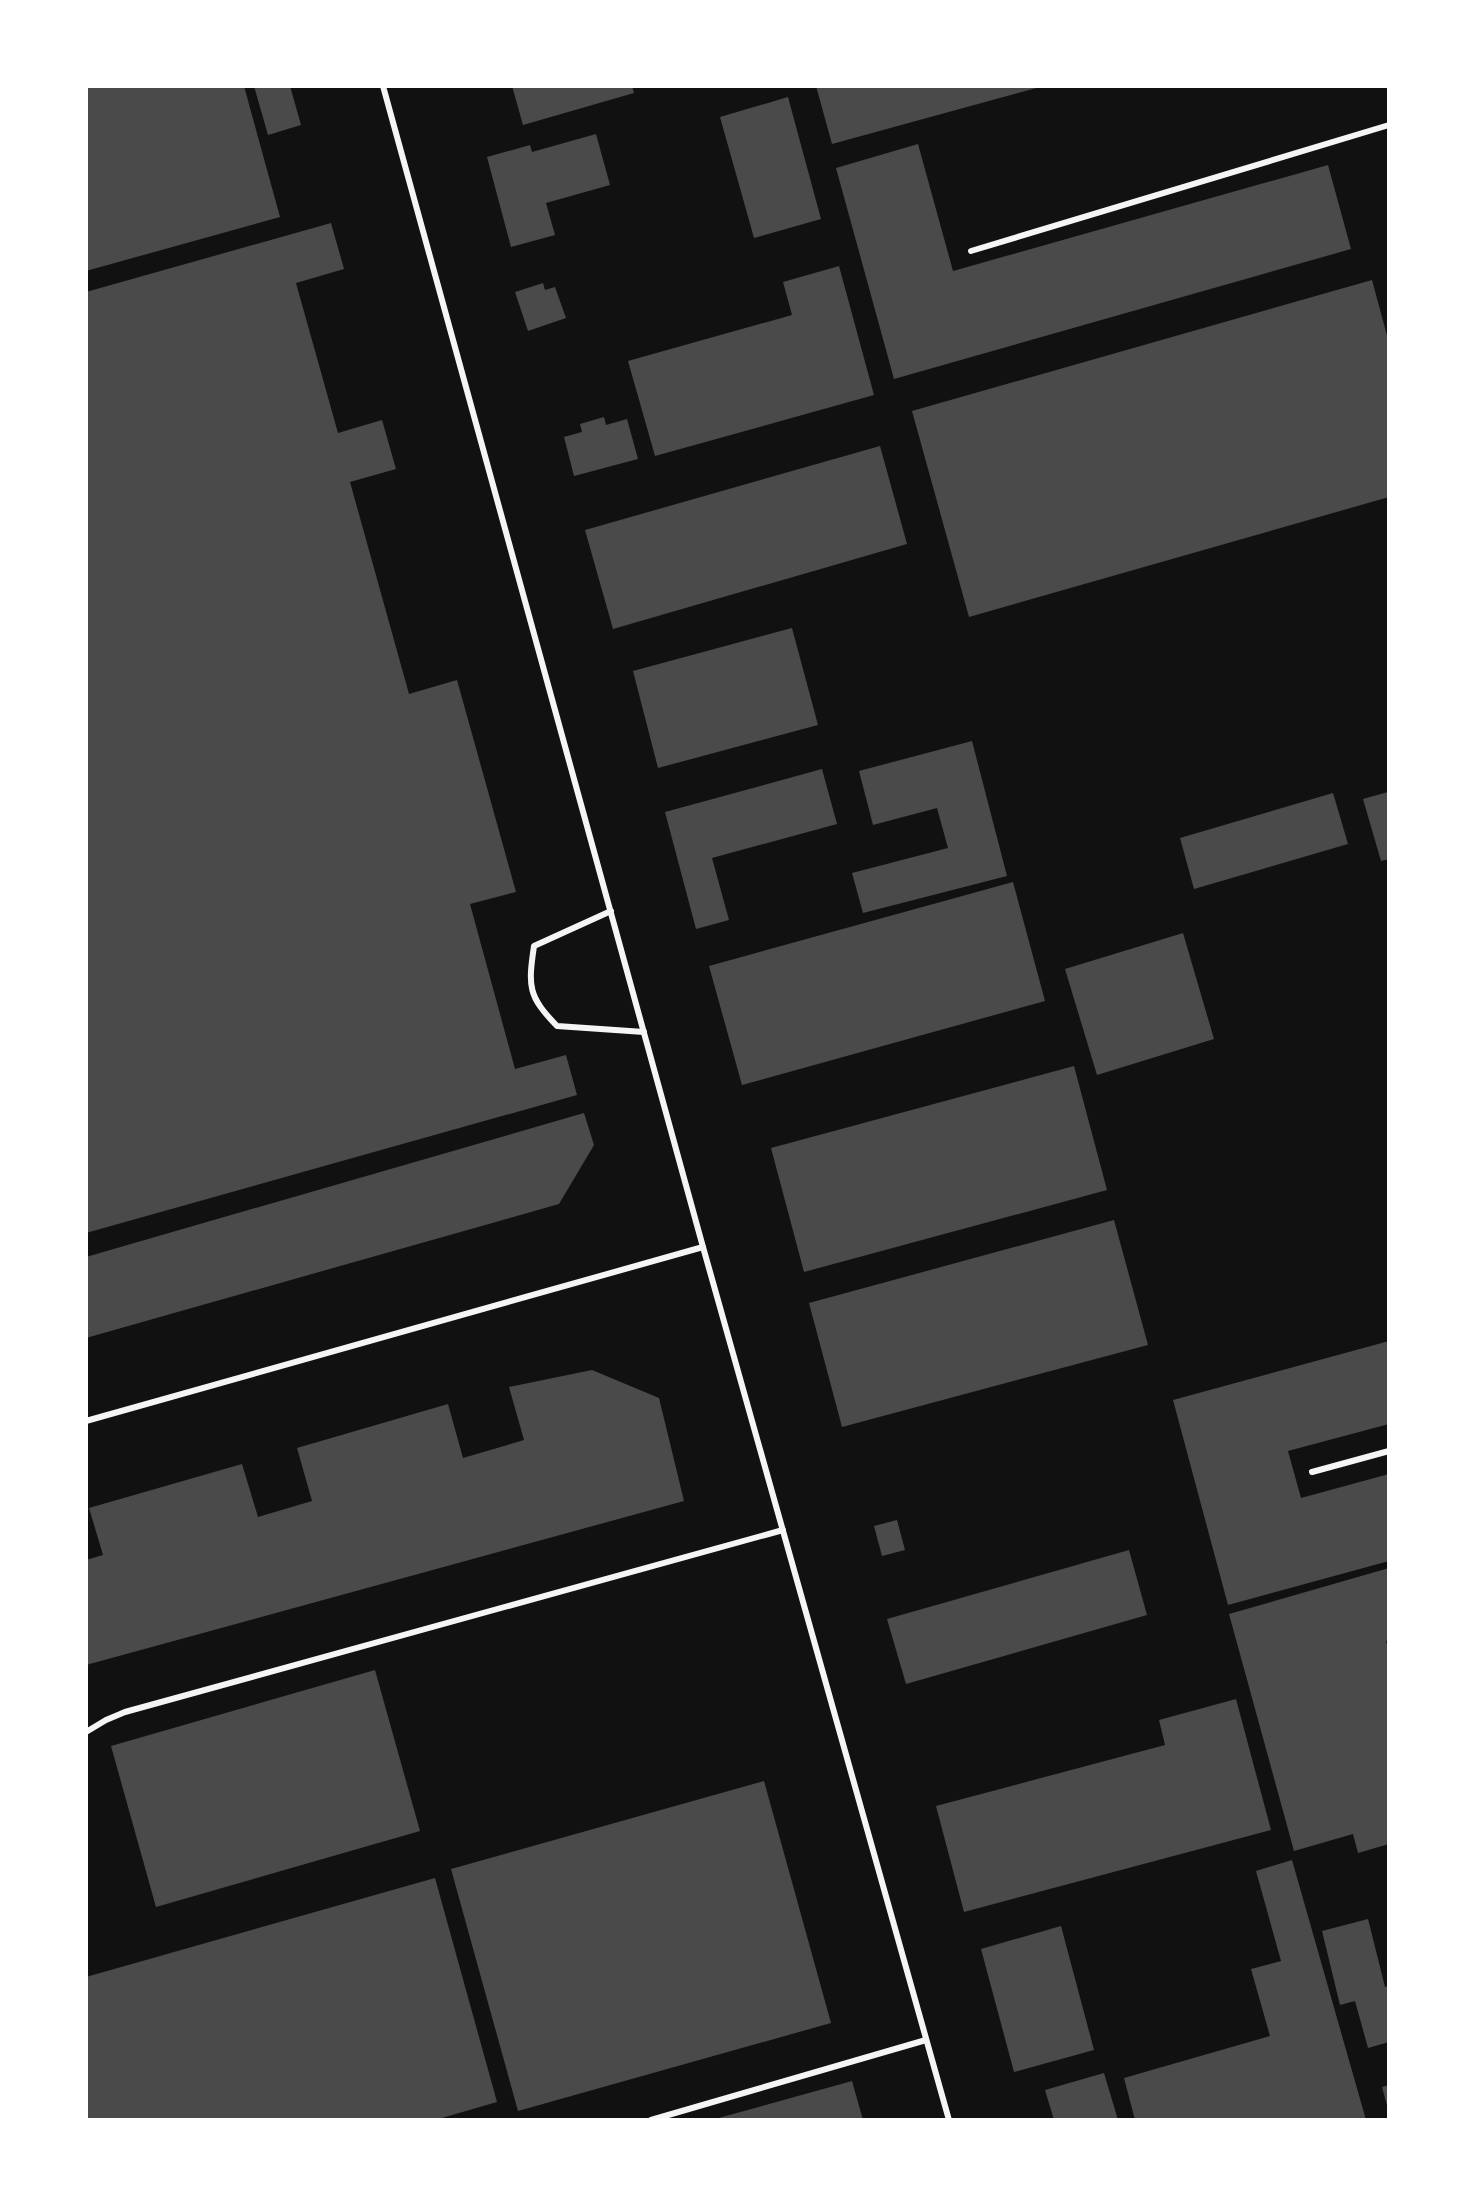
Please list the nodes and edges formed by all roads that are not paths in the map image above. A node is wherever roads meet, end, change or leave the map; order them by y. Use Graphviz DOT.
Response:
graph roads {
  1 [pos="383,86"];
  2 [pos="1389,125"];
  3 [pos="971,251"];
  4 [pos="611,911"];
  5 [pos="644,1032"];
  6 [pos="703,1247"];
  7 [pos="86,1421"];
  8 [pos="1389,1451"];
  9 [pos="1312,1472"];
  10 [pos="783,1530"];
  11 [pos="86,1732"];
  12 [pos="926,2040"];
  13 [pos="651,2120"];
  14 [pos="949,2120"];
  1 -- 4 [label="lane"];
  2 -- 3 [label="lane"];
  4 -- 5 [label="lane"];
  4 -- 5 [label="lane"];
  5 -- 6 [label="lane"];
  6 -- 7 [label="lane"];
  6 -- 10 [label="lane"];
  8 -- 9 [label="lane"];
  10 -- 11 [label="lane"];
  10 -- 12 [label="lane"];
  12 -- 13 [label="lane"];
  12 -- 14 [label="lane"];
}
